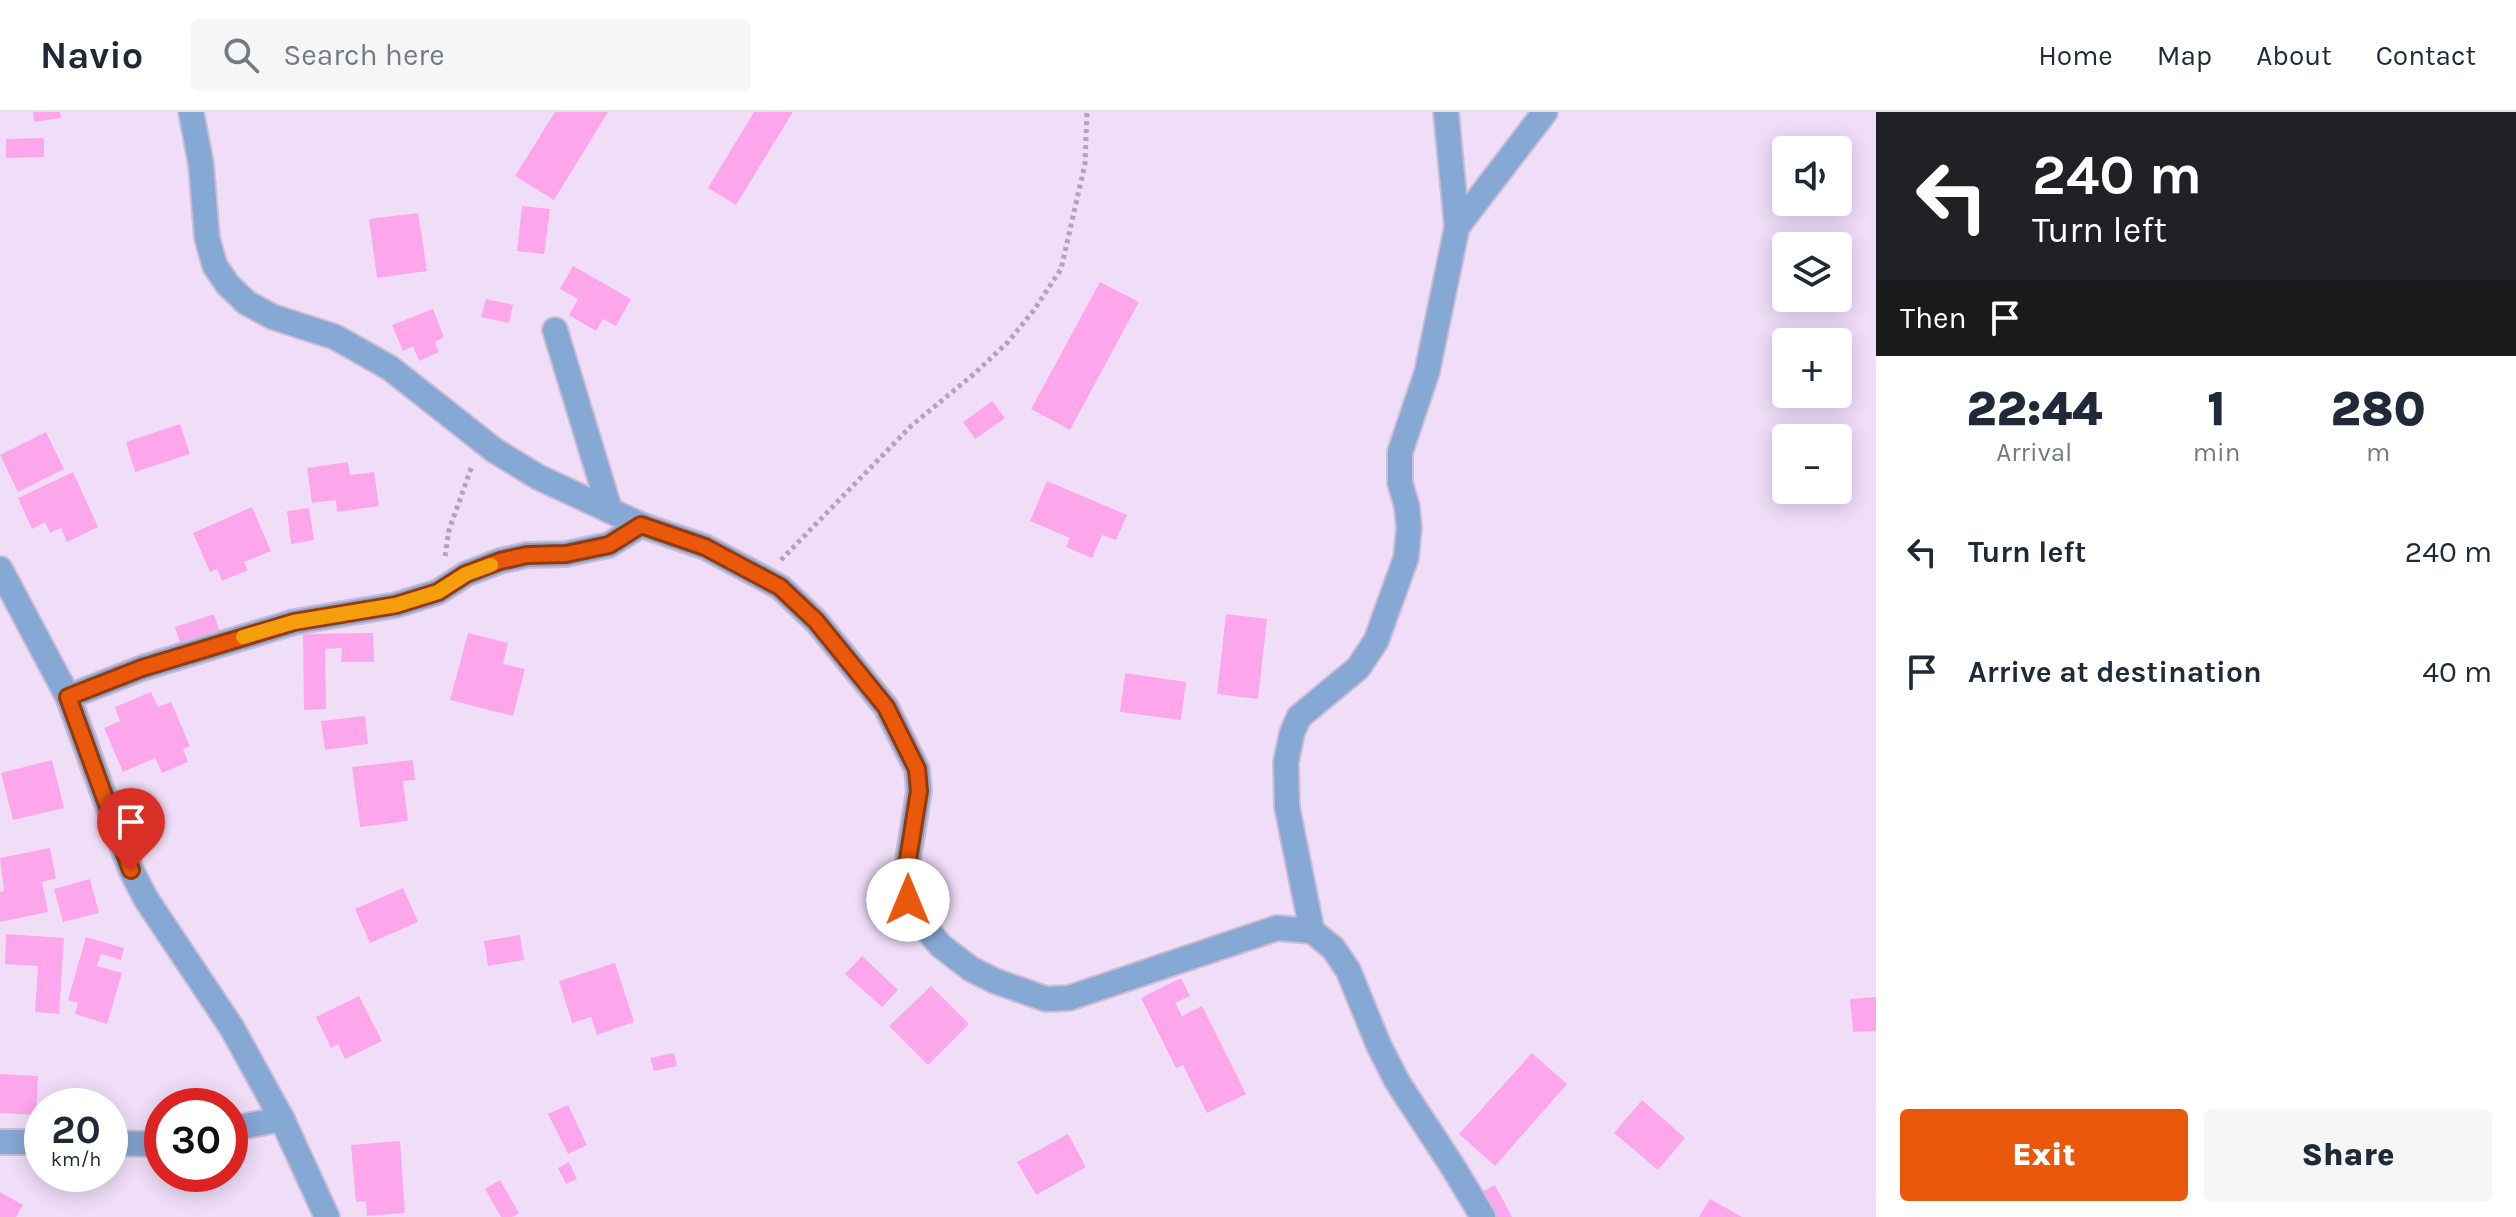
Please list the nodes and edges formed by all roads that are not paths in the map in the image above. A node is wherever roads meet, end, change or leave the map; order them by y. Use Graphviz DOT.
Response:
graph roads {
  1 [pos="191,112"];
  2 [pos="1446,112"];
  3 [pos="1545,112"];
  4 [pos="1457,227"];
  5 [pos="555,330"];
  6 [pos="610,511"];
  7 [pos="641,525"];
  8 [pos="0,569"];
  9 [pos="68,697"];
  10 [pos="1312,931"];
  11 [pos="282,1119"];
  12 [pos="248,1126"];
  13 [pos="0,1142"];
  14 [pos="24,1142"];
  15 [pos="327,1217"];
  16 [pos="1483,1217"];
  1 -- 6 [label="street"];
  2 -- 4 [label="street"];
  3 -- 4 [label="street"];
  4 -- 10 [label="street"];
  5 -- 6 [label="street"];
  6 -- 7 [label="street"];
  7 -- 9 [label="street"];
  7 -- 10 [label="street"];
  8 -- 9 [label="street"];
  9 -- 11 [label="street"];
  10 -- 16 [label="street"];
  11 -- 12 [label="street"];
  11 -- 15 [label="street"];
  13 -- 14 [label="street"];
}
